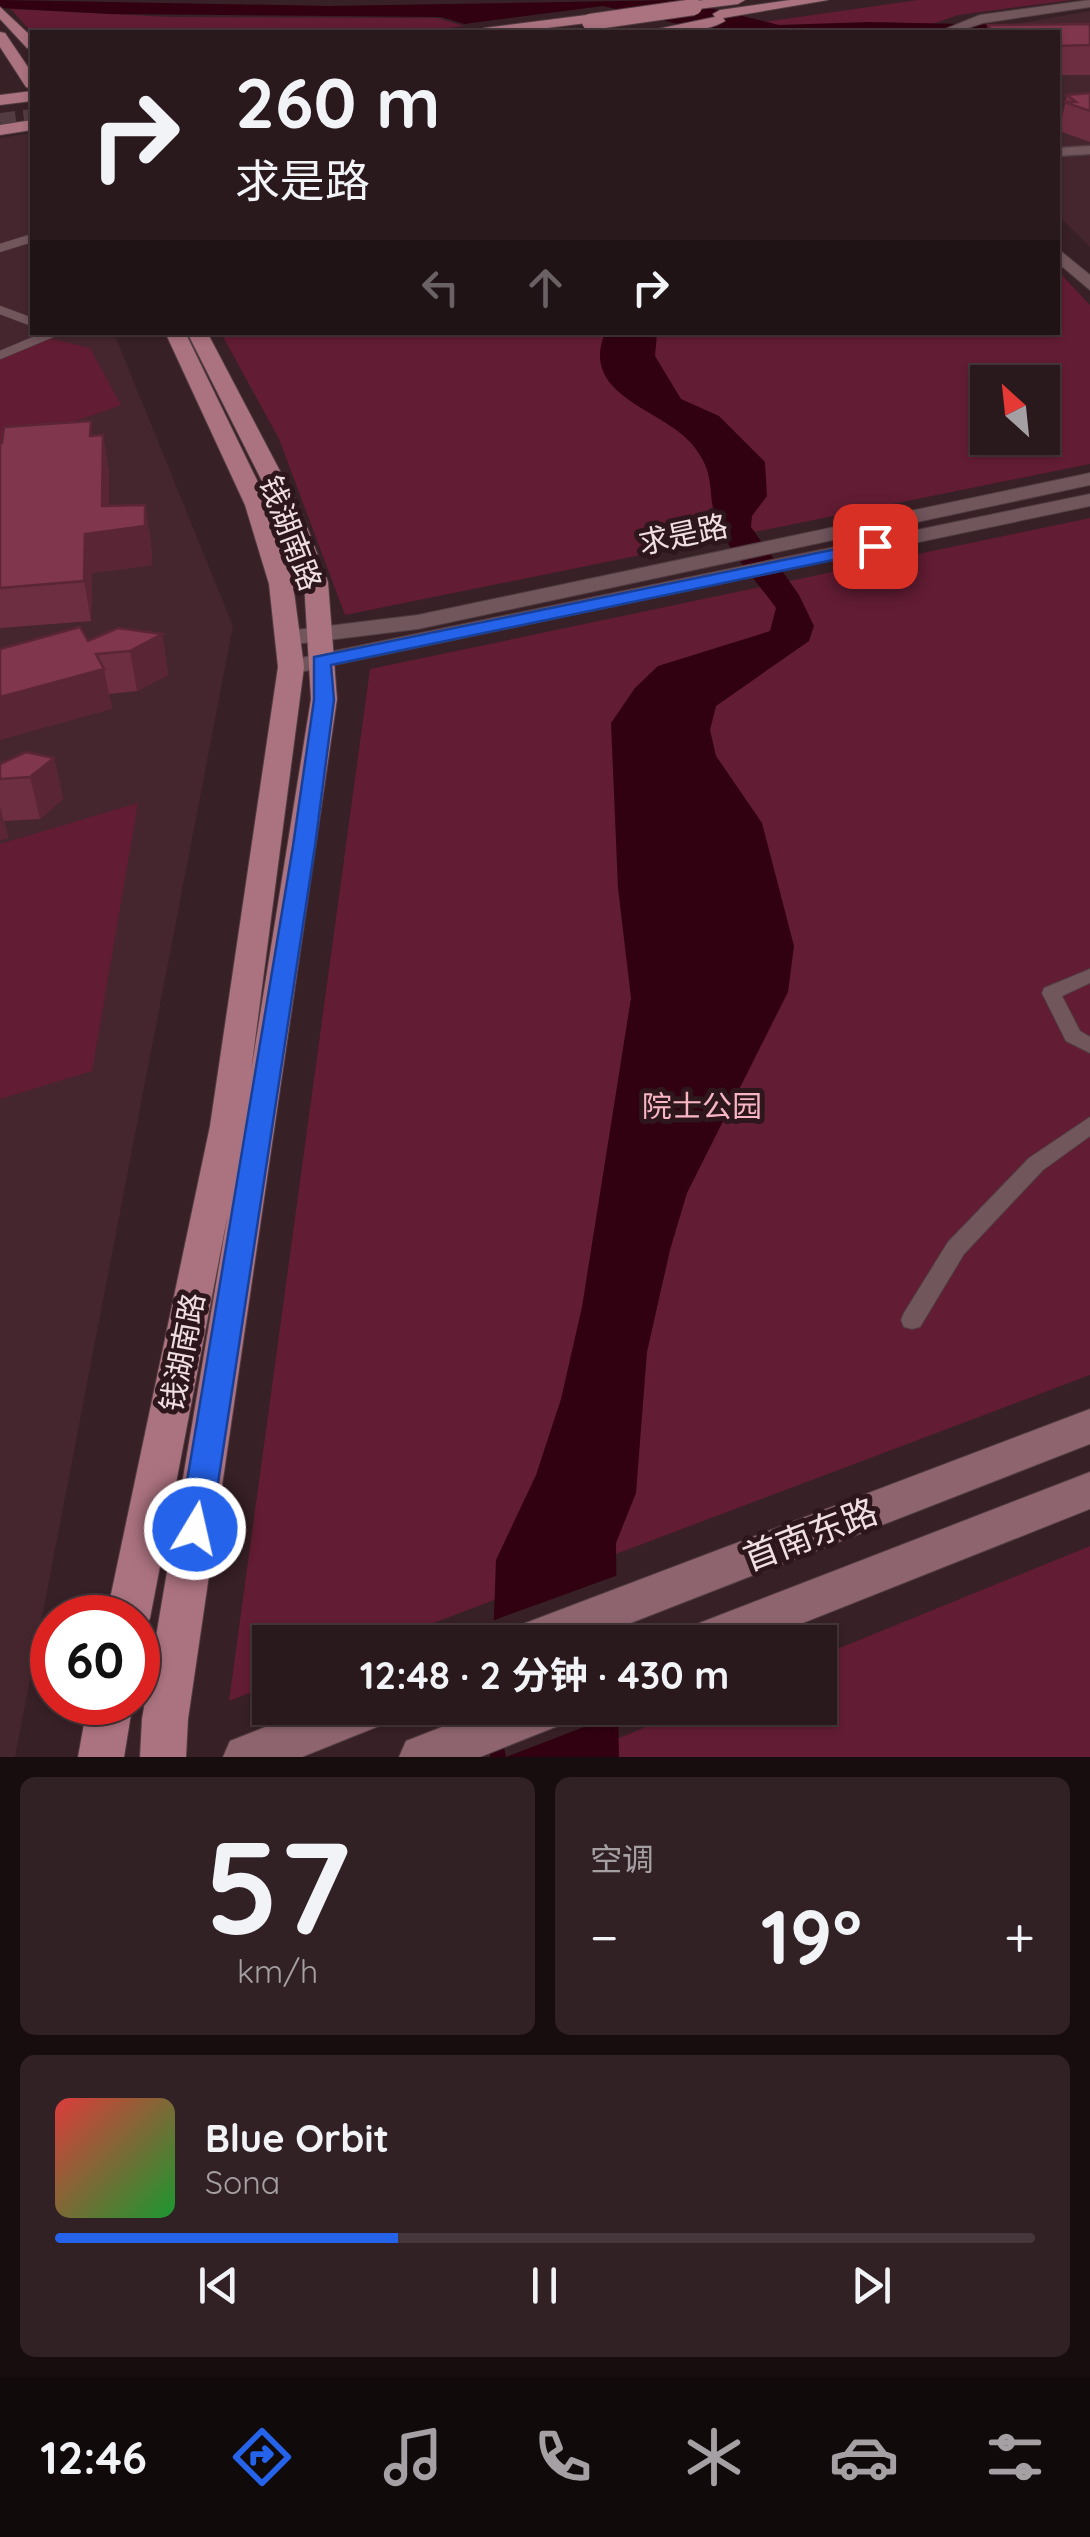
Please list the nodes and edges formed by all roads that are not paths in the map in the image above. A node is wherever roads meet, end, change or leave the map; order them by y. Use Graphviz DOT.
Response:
graph roads {
  1 [pos="822,0"];
  2 [pos="840,0"];
  3 [pos="1090,3"];
  4 [pos="698,6"];
  5 [pos="747,6"];
  6 [pos="0,10"];
  7 [pos="592,27"];
  8 [pos="647,29"];
  9 [pos="499,30"];
  10 [pos="547,30"];
  11 [pos="950,30"];
  12 [pos="0,36"];
  13 [pos="30,43"];
  14 [pos="30,81"];
  15 [pos="30,96"];
  16 [pos="0,100"];
  17 [pos="30,125"];
  18 [pos="0,130"];
  19 [pos="1090,150"];
  20 [pos="1060,152"];
  21 [pos="30,239"];
  22 [pos="0,248"];
  23 [pos="1060,256"];
  24 [pos="1090,285"];
  25 [pos="0,310"];
  26 [pos="30,321"];
  27 [pos="48,335"];
  28 [pos="176,335"];
  29 [pos="199,335"];
  30 [pos="0,356"];
  31 [pos="1090,479"];
  32 [pos="1090,500"];
  33 [pos="305,650"];
  34 [pos="1090,976"];
  35 [pos="1090,1046"];
  36 [pos="1090,1125"];
  37 [pos="912,1320"];
  38 [pos="1090,1426"];
  39 [pos="1090,1490"];
  40 [pos="133,1595"];
  41 [pos="575,1625"];
  42 [pos="747,1625"];
  43 [pos="107,1725"];
  44 [pos="326,1725"];
  45 [pos="505,1725"];
  46 [pos="101,1757"];
  47 [pos="164,1757"];
  48 [pos="246,1757"];
  49 [pos="422,1757"];
  1 -- 5 [label="main road"];
  2 -- 5 [label="main road"];
  3 -- 11 [label="street"];
  4 -- 5 [label="main road"];
  4 -- 7 [label="main road, bridge"];
  4 -- 9 [label="main road, bridge"];
  5 -- 8 [label="main road"];
  5 -- 8 [label="main road"];
  6 -- 13 [label="main road"];
  7 -- 8 [label="main road"];
  7 -- 10 [label="main road"];
  12 -- 14 [label="main road"];
  15 -- 16 [label="main road"];
  17 -- 18 [label="main road"];
  19 -- 20 [label="street"];
  21 -- 22 [label="lane"];
  23 -- 24 [label="street"];
  25 -- 26 [label="lane"];
  27 -- 30 [label="lane"];
  28 -- 33 [label="main road, 钱湖南路"];
  29 -- 33 [label="main road, 钱湖南路"];
  31 -- 33 [label="street, 求是路"];
  32 -- 33 [label="street, 求是路"];
  33 -- 40 [label="main road, 钱湖南路"];
  33 -- 47 [label="main road, 钱湖南路"];
  34 -- 35 [label="street"];
  36 -- 37 [label="street"];
  38 -- 41 [label="main road, 首南东路"];
  39 -- 42 [label="main road, 首南东路"];
  43 -- 46 [label="main road"];
  44 -- 48 [label="main road"];
  45 -- 49 [label="main road"];
}
